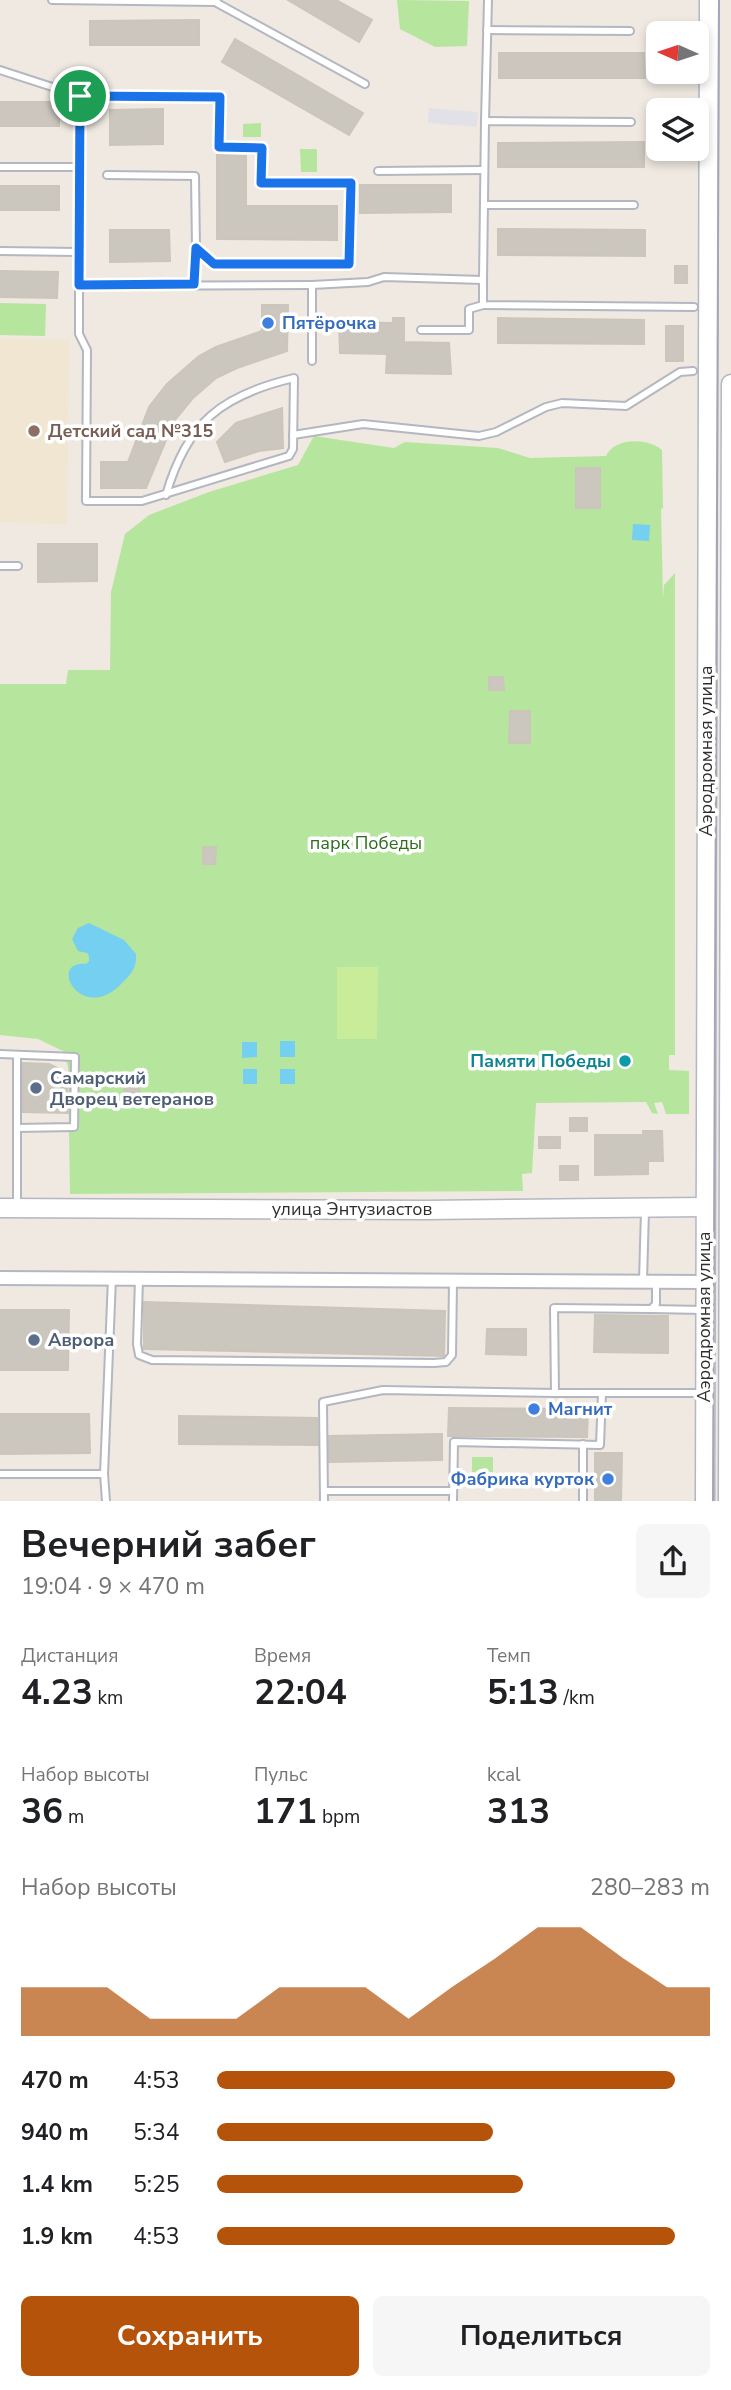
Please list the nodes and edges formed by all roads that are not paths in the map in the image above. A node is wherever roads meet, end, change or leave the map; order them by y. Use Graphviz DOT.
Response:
graph roads {
  1 [pos="52,0"];
  2 [pos="488,0"];
  3 [pos="709,0"];
  4 [pos="217,1"];
  5 [pos="487,30"];
  6 [pos="630,31"];
  7 [pos="0,70"];
  8 [pos="365,84"];
  9 [pos="80,96"];
  10 [pos="485,121"];
  11 [pos="631,122"];
  12 [pos="0,167"];
  13 [pos="79,167"];
  14 [pos="484,170"];
  15 [pos="378,171"];
  16 [pos="107,175"];
  17 [pos="484,205"];
  18 [pos="634,205"];
  19 [pos="196,248"];
  20 [pos="0,251"];
  21 [pos="78,252"];
  22 [pos="483,280"];
  23 [pos="194,284"];
  24 [pos="79,285"];
  25 [pos="312,285"];
  26 [pos="483,305"];
  27 [pos="698,307"];
  28 [pos="421,330"];
  29 [pos="312,361"];
  30 [pos="693,371"];
  31 [pos="731,384"];
  32 [pos="293,435"];
  33 [pos="166,495"];
  34 [pos="731,522"];
  35 [pos="0,566"];
  36 [pos="18,566"];
  37 [pos="0,1055"];
  38 [pos="17,1056"];
  39 [pos="17,1128"];
  40 [pos="704,1207"];
  41 [pos="8,1208"];
  42 [pos="645,1208"];
  43 [pos="730,1212"];
  44 [pos="0,1278"];
  45 [pos="112,1279"];
  46 [pos="139,1279"];
  47 [pos="453,1280"];
  48 [pos="650,1282"];
  49 [pos="704,1282"];
  50 [pos="651,1309"];
  51 [pos="704,1310"];
  52 [pos="705,1392"];
  53 [pos="555,1393"];
  54 [pos="602,1393"];
  55 [pos="583,1444"];
  56 [pos="730,1448"];
  57 [pos="0,1474"];
  58 [pos="104,1474"];
  59 [pos="324,1491"];
  60 [pos="453,1491"];
  61 [pos="106,1501"];
  62 [pos="324,1501"];
  63 [pos="453,1501"];
  64 [pos="583,1501"];
  65 [pos="705,1501"];
  66 [pos="728,1501"];
  1 -- 4 [label="lane"];
  2 -- 5 [label="lane"];
  3 -- 27 [label="main road, Аэродромная улица"];
  4 -- 8 [label="lane"];
  5 -- 6 [label="lane"];
  5 -- 10 [label="lane"];
  7 -- 9 [label="lane"];
  9 -- 13 [label="lane"];
  9 -- 19 [label="lane"];
  10 -- 11 [label="lane"];
  10 -- 14 [label="lane"];
  12 -- 13 [label="lane"];
  13 -- 21 [label="lane"];
  14 -- 15 [label="lane"];
  14 -- 17 [label="lane"];
  16 -- 19 [label="lane"];
  17 -- 18 [label="lane"];
  17 -- 22 [label="lane"];
  19 -- 23 [label="lane"];
  20 -- 21 [label="lane"];
  21 -- 24 [label="lane"];
  22 -- 25 [label="lane"];
  22 -- 26 [label="lane"];
  23 -- 24 [label="lane"];
  23 -- 25 [label="lane"];
  24 -- 33 [label="lane"];
  25 -- 29 [label="lane"];
  26 -- 27 [label="lane"];
  26 -- 28 [label="lane"];
  27 -- 40 [label="main road, Аэродромная улица"];
  30 -- 32 [label="lane"];
  31 -- 34 [label="main road, Аэродромная улица"];
  32 -- 33 [label="lane"];
  32 -- 33 [label="lane"];
  34 -- 43 [label="main road, Аэродромная улица"];
  35 -- 36 [label="lane"];
  37 -- 38 [label="lane"];
  38 -- 39 [label="lane"];
  38 -- 39 [label="lane"];
  39 -- 41 [label="lane"];
  40 -- 42 [label="main road, улица Энтузиастов"];
  40 -- 49 [label="main road, Аэродромная улица"];
  41 -- 42 [label="main road, улица Энтузиастов"];
  42 -- 48 [label="lane"];
  43 -- 56 [label="main road, Аэродромная улица"];
  44 -- 45 [label="street"];
  45 -- 46 [label="street"];
  45 -- 58 [label="lane"];
  46 -- 47 [label="street"];
  46 -- 47 [label="lane"];
  47 -- 48 [label="street"];
  48 -- 49 [label="street"];
  48 -- 50 [label="lane"];
  49 -- 51 [label="main road, Аэродромная улица"];
  50 -- 51 [label="lane"];
  50 -- 53 [label="lane"];
  51 -- 52 [label="main road, Аэродромная улица"];
  52 -- 54 [label="lane"];
  52 -- 65 [label="main road, Аэродромная улица"];
  53 -- 54 [label="lane"];
  53 -- 59 [label="lane"];
  54 -- 55 [label="lane"];
  55 -- 60 [label="lane"];
  55 -- 64 [label="lane"];
  56 -- 66 [label="main road, Аэродромная улица"];
  57 -- 58 [label="lane"];
  58 -- 61 [label="lane"];
  59 -- 60 [label="lane"];
  59 -- 62 [label="lane"];
  60 -- 63 [label="lane"];
}
